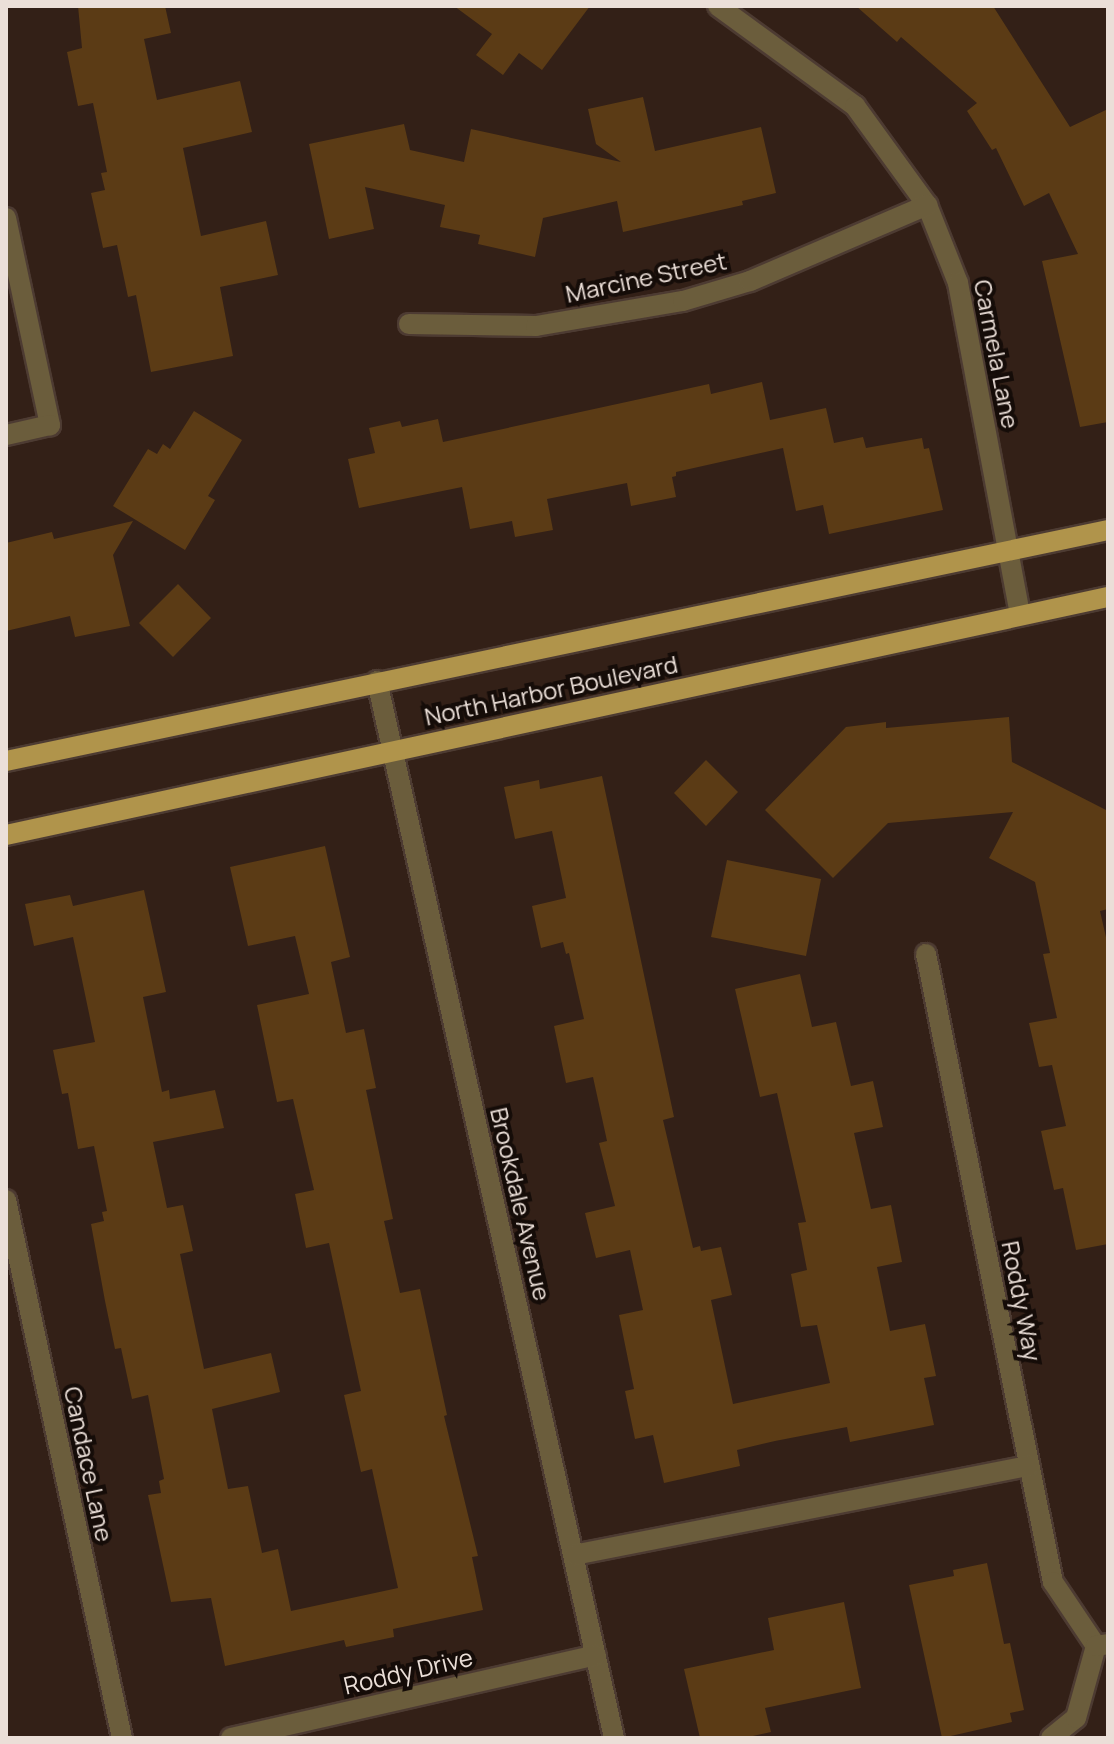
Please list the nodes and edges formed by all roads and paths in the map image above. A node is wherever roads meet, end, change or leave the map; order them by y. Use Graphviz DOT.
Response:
graph roads {
  1 [pos="718,6"];
  2 [pos="927,205"];
  3 [pos="6,218"];
  4 [pos="409,324"];
  5 [pos="6,435"];
  6 [pos="1108,530"];
  7 [pos="1008,548"];
  8 [pos="1108,597"];
  9 [pos="1020,615"];
  10 [pos="377,681"];
  11 [pos="392,751"];
  12 [pos="6,761"];
  13 [pos="6,835"];
  14 [pos="926,954"];
  15 [pos="6,1200"];
  16 [pos="1029,1466"];
  17 [pos="574,1555"];
  18 [pos="1102,1645"];
  19 [pos="596,1655"];
  20 [pos="122,1738"];
  21 [pos="231,1738"];
  22 [pos="614,1738"];
  23 [pos="1051,1738"];
  1 -- 2 [label="street, Carmela Lane"];
  2 -- 4 [label="street, Marcine Street"];
  2 -- 7 [label="street, Carmela Lane"];
  3 -- 5 [label="street"];
  6 -- 7 [label="main road, North Harbor Boulevard"];
  7 -- 9 [label="street, Carmela Lane"];
  7 -- 10 [label="main road, North Harbor Boulevard"];
  8 -- 9 [label="main road, North Harbor Boulevard"];
  9 -- 11 [label="main road, North Harbor Boulevard"];
  10 -- 11 [label="street, Brookdale Avenue"];
  10 -- 12 [label="main road, North Harbor Boulevard"];
  11 -- 13 [label="main road, North Harbor Boulevard"];
  11 -- 17 [label="street, Brookdale Avenue"];
  14 -- 16 [label="street, Roddy Way"];
  15 -- 20 [label="street, Candace Lane"];
  16 -- 17 [label="street"];
  16 -- 18 [label="street, Roddy Way"];
  17 -- 19 [label="street, Brookdale Avenue"];
  18 -- 23 [label="street"];
  19 -- 21 [label="street, Roddy Drive"];
  19 -- 22 [label="street, Brookdale Avenue"];
}
